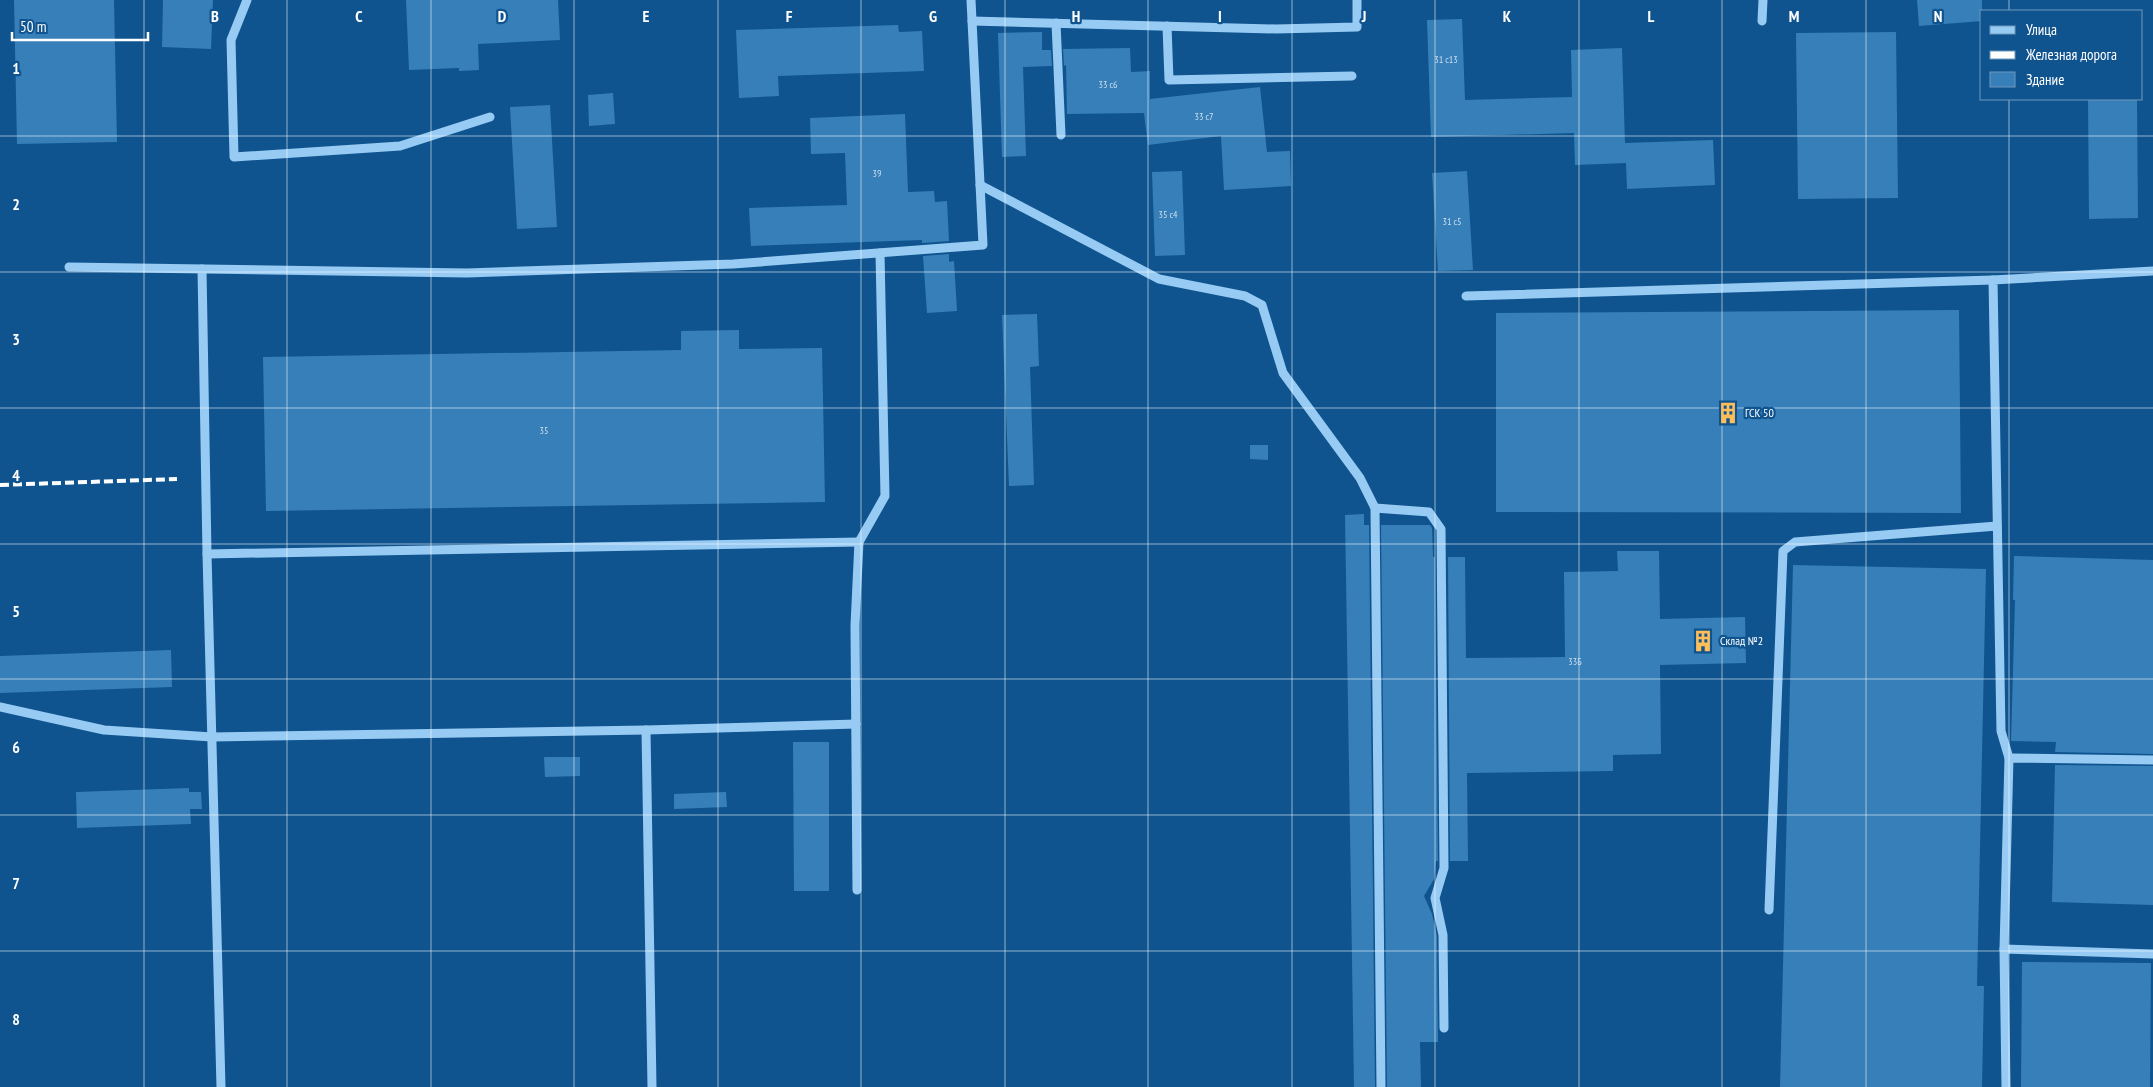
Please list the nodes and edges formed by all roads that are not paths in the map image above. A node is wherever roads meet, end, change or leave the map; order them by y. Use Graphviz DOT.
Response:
graph roads {
  1 [pos="247,0"];
  2 [pos="971,0"];
  3 [pos="1357,0"];
  4 [pos="1763,0"];
  5 [pos="972,21"];
  6 [pos="1762,21"];
  7 [pos="1056,23"];
  8 [pos="1167,26"];
  9 [pos="1352,76"];
  10 [pos="490,117"];
  11 [pos="1061,135"];
  12 [pos="980,185"];
  13 [pos="880,253"];
  14 [pos="69,267"];
  15 [pos="202,269"];
  16 [pos="2153,271"];
  17 [pos="1993,280"];
  18 [pos="1466,296"];
  19 [pos="1375,508"];
  20 [pos="1997,526"];
  21 [pos="859,542"];
  22 [pos="207,554"];
  23 [pos="0,707"];
  24 [pos="856,724"];
  25 [pos="646,730"];
  26 [pos="212,737"];
  27 [pos="2009,758"];
  28 [pos="2153,760"];
  29 [pos="857,890"];
  30 [pos="1769,910"];
  31 [pos="2004,949"];
  32 [pos="2153,954"];
  33 [pos="1444,1028"];
  34 [pos="221,1087"];
  35 [pos="652,1087"];
  36 [pos="1381,1087"];
  37 [pos="2006,1087"];
  1 -- 10 [label="street"];
  2 -- 5 [label="street"];
  3 -- 8 [label="street"];
  4 -- 6 [label="street"];
  5 -- 7 [label="street"];
  5 -- 12 [label="street"];
  7 -- 8 [label="street"];
  7 -- 11 [label="street"];
  8 -- 9 [label="street"];
  12 -- 13 [label="street"];
  12 -- 19 [label="street"];
  13 -- 15 [label="street"];
  13 -- 21 [label="street"];
  14 -- 15 [label="street"];
  15 -- 22 [label="street"];
  16 -- 17 [label="street"];
  17 -- 18 [label="street"];
  17 -- 20 [label="street"];
  19 -- 33 [label="street"];
  19 -- 36 [label="street"];
  20 -- 27 [label="street"];
  20 -- 30 [label="street"];
  21 -- 22 [label="street"];
  21 -- 24 [label="street"];
  22 -- 26 [label="street"];
  23 -- 26 [label="street"];
  24 -- 25 [label="street"];
  24 -- 29 [label="street"];
  25 -- 26 [label="street"];
  25 -- 35 [label="street"];
  26 -- 34 [label="street"];
  27 -- 28 [label="street"];
  27 -- 31 [label="street"];
  31 -- 32 [label="street"];
  31 -- 37 [label="street"];
}
